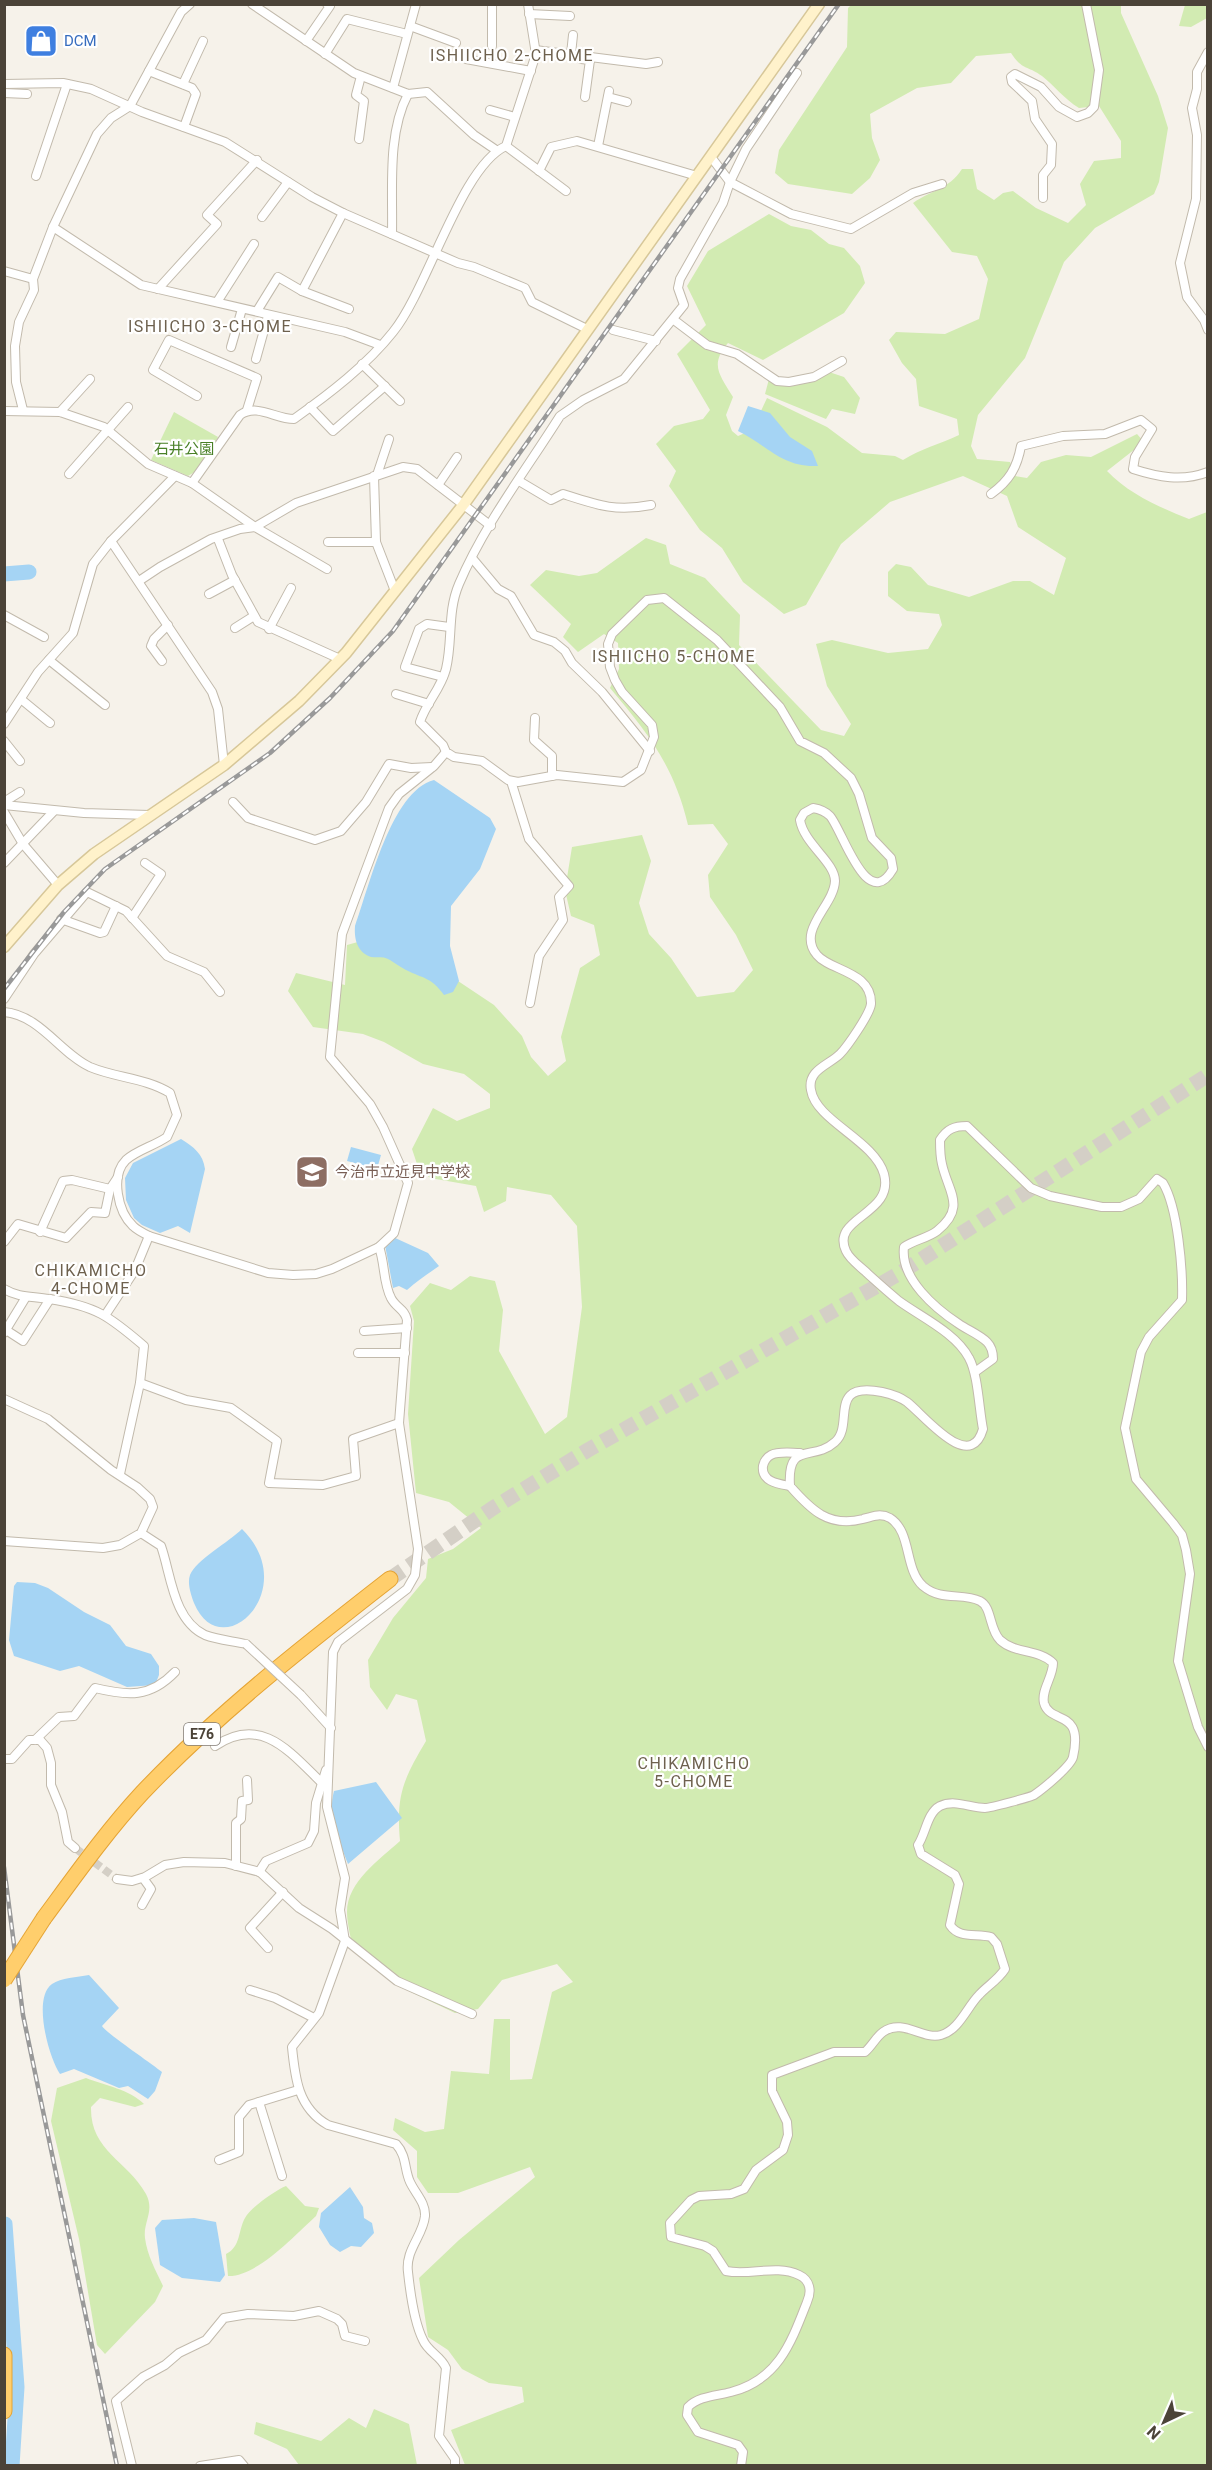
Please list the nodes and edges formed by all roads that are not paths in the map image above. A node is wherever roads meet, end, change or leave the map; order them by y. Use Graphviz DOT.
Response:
graph roads {
  1 [pos="190,4"];
  2 [pos="252,4"];
  3 [pos="327,4"];
  4 [pos="416,4"];
  5 [pos="492,4"];
  6 [pos="528,4"];
  7 [pos="819,4"];
  8 [pos="1086,4"];
  9 [pos="530,14"];
  10 [pos="570,16"];
  11 [pos="409,30"];
  12 [pos="573,35"];
  13 [pos="203,41"];
  14 [pos="306,41"];
  15 [pos="456,43"];
  16 [pos="492,46"];
  17 [pos="536,50"];
  18 [pos="1208,52"];
  19 [pos="325,54"];
  20 [pos="573,55"];
  21 [pos="466,59"];
  22 [pos="658,62"];
  23 [pos="149,71"];
  24 [pos="531,71"];
  25 [pos="797,73"];
  26 [pos="361,76"];
  27 [pos="4,84"];
  28 [pos="67,84"];
  29 [pos="183,84"];
  30 [pos="393,88"];
  31 [pos="4,93"];
  32 [pos="27,94"];
  33 [pos="408,94"];
  34 [pos="585,97"];
  35 [pos="627,102"];
  36 [pos="130,106"];
  37 [pos="490,110"];
  38 [pos="515,117"];
  39 [pos="184,127"];
  40 [pos="359,139"];
  41 [pos="506,146"];
  42 [pos="598,146"];
  43 [pos="496,150"];
  44 [pos="711,157"];
  45 [pos="257,160"];
  46 [pos="538,171"];
  47 [pos="36,176"];
  48 [pos="698,176"];
  49 [pos="730,182"];
  50 [pos="288,183"];
  51 [pos="942,184"];
  52 [pos="566,191"];
  53 [pos="1043,198"];
  54 [pos="343,213"];
  55 [pos="262,217"];
  56 [pos="53,227"];
  57 [pos="392,234"];
  58 [pos="254,244"];
  59 [pos="436,252"];
  60 [pos="4,270"];
  61 [pos="33,279"];
  62 [pos="158,289"];
  63 [pos="302,291"];
  64 [pos="217,302"];
  65 [pos="242,309"];
  66 [pos="349,309"];
  67 [pos="257,311"];
  68 [pos="268,315"];
  69 [pos="674,320"];
  70 [pos="587,329"];
  71 [pos="613,330"];
  72 [pos="1208,330"];
  73 [pos="656,341"];
  74 [pos="380,345"];
  75 [pos="231,347"];
  76 [pos="256,358"];
  77 [pos="842,361"];
  78 [pos="362,364"];
  79 [pos="90,379"];
  80 [pos="385,386"];
  81 [pos="197,396"];
  82 [pos="400,401"];
  83 [pos="128,407"];
  84 [pos="310,407"];
  85 [pos="23,410"];
  86 [pos="247,410"];
  87 [pos="4,411"];
  88 [pos="60,412"];
  89 [pos="107,430"];
  90 [pos="389,439"];
  91 [pos="457,457"];
  92 [pos="1208,472"];
  93 [pos="69,474"];
  94 [pos="175,476"];
  95 [pos="375,476"];
  96 [pos="519,481"];
  97 [pos="192,483"];
  98 [pos="438,485"];
  99 [pos="991,494"];
  100 [pos="464,504"];
  101 [pos="651,505"];
  102 [pos="491,526"];
  103 [pos="255,527"];
  104 [pos="218,539"];
  105 [pos="111,541"];
  106 [pos="328,542"];
  107 [pos="376,542"];
  108 [pos="472,558"];
  109 [pos="327,568"];
  110 [pos="235,580"];
  111 [pos="139,581"];
  112 [pos="291,588"];
  113 [pos="394,591"];
  114 [pos="209,594"];
  115 [pos="4,615"];
  116 [pos="254,616"];
  117 [pos="168,625"];
  118 [pos="449,627"];
  119 [pos="235,628"];
  120 [pos="269,629"];
  121 [pos="44,637"];
  122 [pos="340,659"];
  123 [pos="49,660"];
  124 [pos="162,661"];
  125 [pos="443,677"];
  126 [pos="396,694"];
  127 [pos="22,700"];
  128 [pos="429,704"];
  129 [pos="105,705"];
  130 [pos="535,718"];
  131 [pos="50,723"];
  132 [pos="4,724"];
  133 [pos="4,741"];
  134 [pos="650,751"];
  135 [pos="446,752"];
  136 [pos="20,761"];
  137 [pos="224,765"];
  138 [pos="433,767"];
  139 [pos="552,776"];
  140 [pos="511,781"];
  141 [pos="20,792"];
  142 [pos="233,802"];
  143 [pos="4,803"];
  144 [pos="4,812"];
  145 [pos="53,812"];
  146 [pos="148,815"];
  147 [pos="23,844"];
  148 [pos="4,863"];
  149 [pos="145,863"];
  150 [pos="58,885"];
  151 [pos="116,906"];
  152 [pos="132,918"];
  153 [pos="61,919"];
  154 [pos="4,947"];
  155 [pos="219,992"];
  156 [pos="4,999"];
  157 [pos="530,1003"];
  158 [pos="5,1013"];
  159 [pos="118,1177"];
  160 [pos="111,1189"];
  161 [pos="40,1232"];
  162 [pos="148,1236"];
  163 [pos="4,1242"];
  164 [pos="379,1247"];
  165 [pos="4,1289"];
  166 [pos="26,1297"];
  167 [pos="50,1299"];
  168 [pos="106,1314"];
  169 [pos="407,1328"];
  170 [pos="364,1330"];
  171 [pos="5,1331"];
  172 [pos="358,1353"];
  173 [pos="405,1353"];
  174 [pos="975,1372"];
  175 [pos="140,1383"];
  176 [pos="4,1399"];
  177 [pos="399,1423"];
  178 [pos="800,1454"];
  179 [pos="120,1474"];
  180 [pos="790,1486"];
  181 [pos="141,1533"];
  182 [pos="4,1541"];
  183 [pos="390,1579"];
  184 [pos="175,1672"];
  185 [pos="331,1728"];
  186 [pos="35,1740"];
  187 [pos="215,1746"];
  188 [pos="1208,1747"];
  189 [pos="4,1758"];
  190 [pos="328,1765"];
  191 [pos="247,1780"];
  192 [pos="322,1783"];
  193 [pos="75,1848"];
  194 [pos="236,1866"];
  195 [pos="259,1872"];
  196 [pos="143,1878"];
  197 [pos="117,1879"];
  198 [pos="283,1892"];
  199 [pos="142,1905"];
  200 [pos="345,1941"];
  201 [pos="268,1948"];
  202 [pos="4,1980"];
  203 [pos="250,1990"];
  204 [pos="472,2014"];
  205 [pos="314,2018"];
  206 [pos="298,2090"];
  207 [pos="259,2102"];
  208 [pos="219,2160"];
  209 [pos="282,2176"];
  210 [pos="365,2341"];
  211 [pos="4,2355"];
  212 [pos="4,2411"];
  213 [pos="132,2466"];
  214 [pos="200,2466"];
  215 [pos="244,2466"];
  216 [pos="455,2466"];
  217 [pos="741,2466"];
  1 -- 23 [label="street"];
  2 -- 14 [label="street"];
  3 -- 14 [label="street"];
  4 -- 11 [label="street"];
  5 -- 16 [label="street"];
  6 -- 9 [label="street"];
  7 -- 44 [label="street"];
  8 -- 53 [label="street"];
  9 -- 10 [label="street"];
  9 -- 17 [label="street"];
  11 -- 15 [label="street"];
  11 -- 19 [label="street"];
  11 -- 30 [label="street"];
  12 -- 20 [label="street"];
  13 -- 29 [label="street"];
  14 -- 19 [label="street"];
  17 -- 20 [label="street"];
  17 -- 24 [label="street"];
  18 -- 72 [label="street"];
  19 -- 26 [label="street"];
  20 -- 22 [label="street"];
  20 -- 34 [label="street"];
  21 -- 24 [label="street"];
  23 -- 29 [label="street"];
  23 -- 36 [label="street"];
  24 -- 38 [label="street"];
  25 -- 49 [label="street"];
  26 -- 30 [label="street"];
  26 -- 40 [label="street"];
  27 -- 28 [label="street"];
  28 -- 36 [label="street"];
  28 -- 47 [label="street"];
  29 -- 39 [label="street"];
  30 -- 33 [label="street"];
  31 -- 32 [label="street"];
  33 -- 43 [label="street"];
  33 -- 57 [label="street"];
  35 -- 42 [label="street"];
  36 -- 39 [label="street"];
  36 -- 56 [label="street"];
  37 -- 38 [label="street"];
  38 -- 41 [label="street"];
  39 -- 45 [label="street"];
  41 -- 43 [label="street"];
  41 -- 46 [label="street"];
  42 -- 46 [label="street"];
  42 -- 48 [label="street"];
  43 -- 59 [label="street"];
  44 -- 48 [label="street"];
  44 -- 49 [label="street"];
  45 -- 50 [label="street"];
  45 -- 62 [label="street"];
  46 -- 52 [label="street"];
  48 -- 70 [label="street"];
  49 -- 51 [label="street"];
  49 -- 69 [label="street"];
  50 -- 54 [label="street"];
  50 -- 55 [label="street"];
  54 -- 57 [label="street"];
  54 -- 63 [label="street"];
  56 -- 61 [label="street"];
  56 -- 62 [label="street"];
  57 -- 59 [label="street"];
  58 -- 64 [label="street"];
  59 -- 70 [label="street"];
  59 -- 74 [label="street"];
  60 -- 61 [label="street"];
  61 -- 85 [label="street"];
  62 -- 64 [label="street"];
  63 -- 66 [label="street"];
  63 -- 67 [label="street"];
  64 -- 65 [label="street"];
  65 -- 67 [label="street"];
  65 -- 75 [label="street"];
  67 -- 68 [label="street"];
  68 -- 74 [label="street"];
  68 -- 76 [label="street"];
  69 -- 73 [label="street"];
  69 -- 77 [label="street"];
  70 -- 100 [label="street"];
  71 -- 73 [label="street"];
  73 -- 96 [label="street"];
  74 -- 78 [label="street"];
  78 -- 80 [label="street"];
  78 -- 84 [label="street"];
  79 -- 88 [label="street"];
  80 -- 82 [label="street"];
  80 -- 84 [label="street"];
  81 -- 86 [label="street"];
  83 -- 89 [label="street"];
  84 -- 86 [label="street"];
  85 -- 87 [label="street"];
  85 -- 88 [label="street"];
  86 -- 97 [label="street"];
  88 -- 89 [label="street"];
  89 -- 93 [label="street"];
  89 -- 94 [label="street"];
  90 -- 95 [label="street"];
  91 -- 98 [label="street"];
  92 -- 99 [label="street"];
  94 -- 97 [label="street"];
  94 -- 105 [label="street"];
  95 -- 98 [label="street"];
  95 -- 103 [label="street"];
  95 -- 107 [label="street"];
  96 -- 101 [label="street"];
  96 -- 102 [label="street"];
  97 -- 103 [label="street"];
  98 -- 100 [label="street"];
  100 -- 102 [label="street"];
  100 -- 113 [label="street"];
  102 -- 108 [label="street"];
  103 -- 104 [label="street"];
  103 -- 109 [label="street"];
  104 -- 110 [label="street"];
  104 -- 111 [label="street"];
  105 -- 111 [label="street"];
  105 -- 123 [label="street"];
  106 -- 107 [label="street"];
  107 -- 113 [label="street"];
  108 -- 118 [label="street"];
  108 -- 134 [label="street"];
  110 -- 114 [label="street"];
  110 -- 116 [label="street"];
  111 -- 117 [label="street"];
  112 -- 120 [label="street"];
  113 -- 122 [label="street"];
  115 -- 121 [label="street"];
  116 -- 119 [label="street"];
  116 -- 120 [label="street"];
  117 -- 124 [label="street"];
  117 -- 137 [label="street"];
  118 -- 125 [label="street"];
  118 -- 125 [label="street"];
  120 -- 122 [label="street"];
  122 -- 137 [label="street"];
  123 -- 127 [label="street"];
  123 -- 129 [label="street"];
  125 -- 128 [label="street"];
  126 -- 128 [label="street"];
  127 -- 131 [label="street"];
  127 -- 132 [label="street"];
  128 -- 135 [label="street"];
  130 -- 139 [label="street"];
  133 -- 136 [label="street"];
  134 -- 139 [label="street"];
  134 -- 174 [label="street"];
  135 -- 138 [label="street"];
  135 -- 140 [label="street"];
  137 -- 146 [label="street"];
  138 -- 142 [label="street"];
  138 -- 164 [label="street"];
  139 -- 140 [label="street"];
  140 -- 157 [label="street"];
  141 -- 143 [label="street"];
  143 -- 146 [label="street"];
  144 -- 147 [label="street"];
  145 -- 147 [label="street"];
  146 -- 150 [label="street"];
  147 -- 148 [label="street"];
  147 -- 150 [label="street"];
  149 -- 152 [label="street"];
  150 -- 154 [label="street"];
  151 -- 152 [label="street"];
  151 -- 153 [label="street"];
  151 -- 153 [label="street"];
  152 -- 155 [label="street"];
  153 -- 156 [label="street"];
  158 -- 159 [label="street"];
  159 -- 160 [label="street"];
  159 -- 162 [label="street"];
  160 -- 161 [label="street"];
  160 -- 161 [label="street"];
  161 -- 163 [label="street"];
  162 -- 164 [label="street"];
  162 -- 168 [label="street"];
  164 -- 169 [label="street"];
  165 -- 166 [label="street"];
  166 -- 167 [label="street"];
  166 -- 171 [label="street"];
  167 -- 168 [label="street"];
  167 -- 171 [label="street"];
  168 -- 175 [label="street"];
  169 -- 170 [label="street"];
  169 -- 173 [label="street"];
  172 -- 173 [label="street"];
  173 -- 177 [label="street"];
  174 -- 178 [label="street"];
  174 -- 188 [label="street"];
  175 -- 177 [label="street"];
  175 -- 179 [label="street"];
  176 -- 179 [label="street"];
  177 -- 185 [label="street"];
  178 -- 180 [label="street"];
  178 -- 180 [label="street"];
  179 -- 181 [label="street"];
  180 -- 217 [label="street"];
  181 -- 182 [label="street"];
  181 -- 185 [label="street, bridge"];
  183 -- 202 [label="highway, E76, bridge"];
  184 -- 186 [label="street"];
  185 -- 190 [label="street"];
  186 -- 189 [label="street"];
  186 -- 193 [label="street"];
  187 -- 192 [label="street"];
  190 -- 192 [label="street"];
  190 -- 200 [label="street"];
  191 -- 194 [label="street"];
  192 -- 195 [label="street"];
  194 -- 195 [label="street"];
  194 -- 196 [label="street"];
  195 -- 198 [label="street"];
  196 -- 197 [label="street"];
  196 -- 199 [label="street"];
  198 -- 200 [label="street"];
  198 -- 201 [label="street"];
  200 -- 204 [label="street"];
  200 -- 205 [label="street"];
  203 -- 205 [label="street"];
  205 -- 206 [label="street"];
  206 -- 207 [label="street"];
  206 -- 216 [label="street"];
  207 -- 208 [label="street"];
  207 -- 209 [label="street"];
  210 -- 213 [label="street"];
  211 -- 212 [label="highway"];
  214 -- 215 [label="street"];
}
